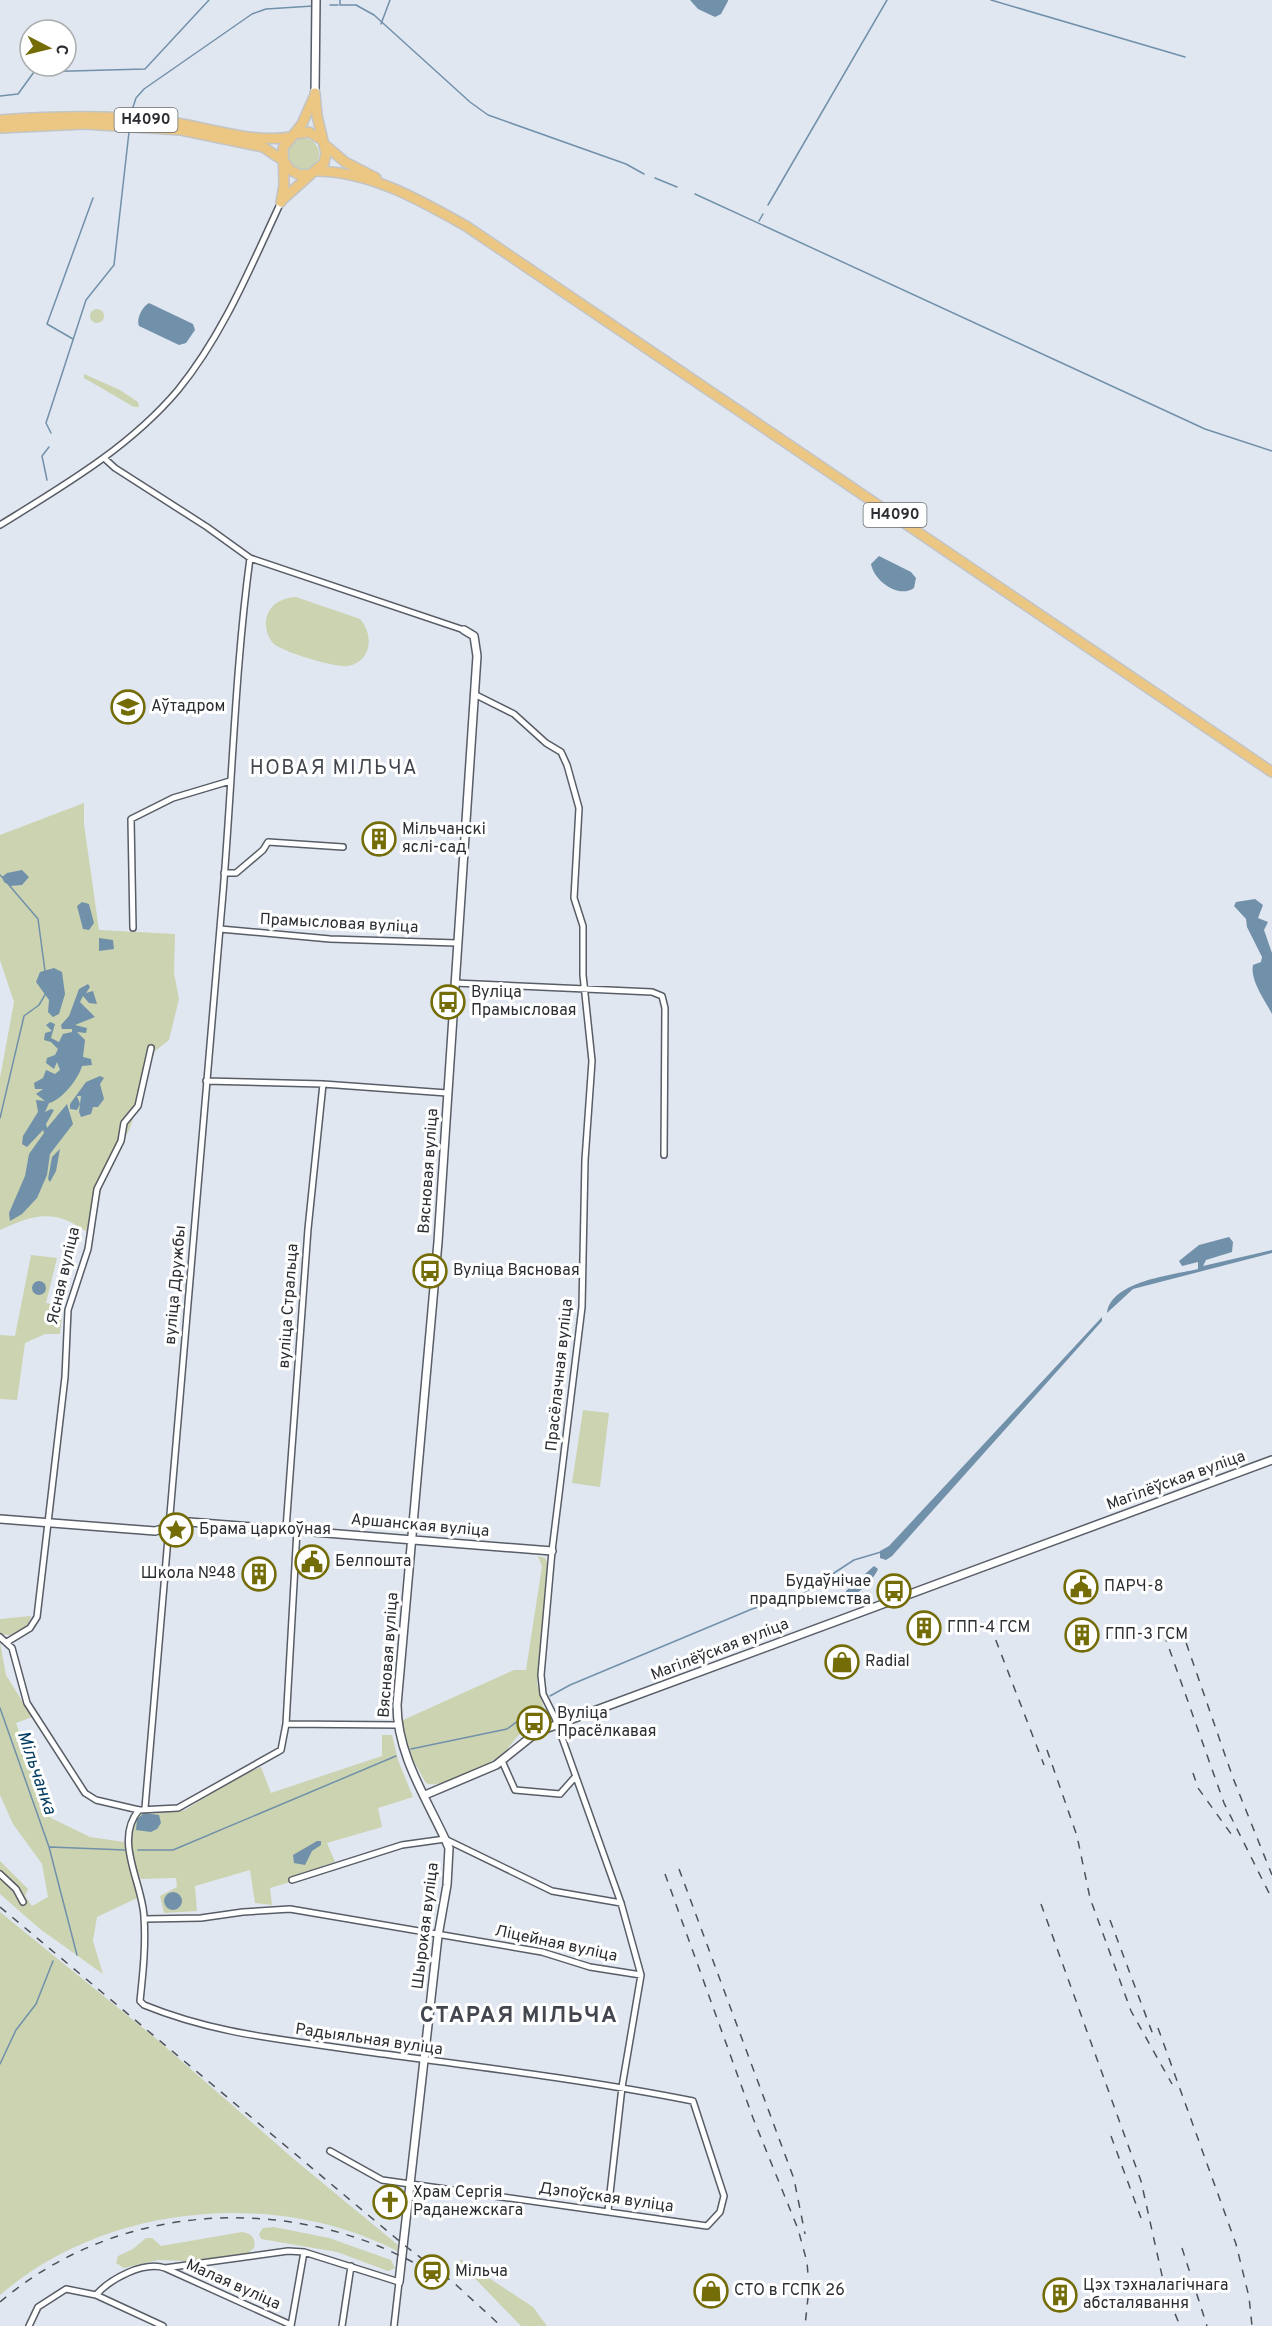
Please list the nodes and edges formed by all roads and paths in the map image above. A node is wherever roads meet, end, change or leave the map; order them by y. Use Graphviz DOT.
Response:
graph roads {
  1 [pos="316,0"];
  2 [pos="315,93"];
  3 [pos="0,120"];
  4 [pos="0,128"];
  5 [pos="292,136"];
  6 [pos="322,142"];
  7 [pos="284,161"];
  8 [pos="314,173"];
  9 [pos="391,188"];
  10 [pos="281,202"];
  11 [pos="104,458"];
  12 [pos="0,525"];
  13 [pos="249,558"];
  14 [pos="464,630"];
  15 [pos="474,694"];
  16 [pos="1272,772"];
  17 [pos="230,781"];
  18 [pos="343,847"];
  19 [pos="224,873"];
  20 [pos="133,928"];
  21 [pos="220,929"];
  22 [pos="457,943"];
  23 [pos="455,983"];
  24 [pos="585,989"];
  25 [pos="151,1048"];
  26 [pos="206,1081"];
  27 [pos="322,1084"];
  28 [pos="447,1093"];
  29 [pos="664,1155"];
  30 [pos="1272,1460"];
  31 [pos="0,1518"];
  32 [pos="46,1522"];
  33 [pos="170,1527"];
  34 [pos="286,1529"];
  35 [pos="297,1530"];
  36 [pos="412,1539"];
  37 [pos="552,1551"];
  38 [pos="0,1637"];
  39 [pos="7,1642"];
  40 [pos="286,1724"];
  41 [pos="557,1724"];
  42 [pos="397,1725"];
  43 [pos="502,1761"];
  44 [pos="575,1777"];
  45 [pos="425,1796"];
  46 [pos="142,1809"];
  47 [pos="445,1839"];
  48 [pos="0,1874"];
  49 [pos="292,1880"];
  50 [pos="23,1902"];
  51 [pos="621,1903"];
  52 [pos="145,1919"];
  53 [pos="438,1936"];
  54 [pos="641,1975"];
  55 [pos="424,2061"];
  56 [pos="622,2086"];
  57 [pos="330,2151"];
  58 [pos="410,2185"];
  59 [pos="724,2196"];
  60 [pos="608,2211"];
  61 [pos="304,2252"];
  62 [pos="351,2266"];
  63 [pos="165,2268"];
  64 [pos="399,2282"];
  65 [pos="96,2295"];
  66 [pos="29,2326"];
  67 [pos="163,2326"];
  68 [pos="291,2326"];
  69 [pos="342,2326"];
  70 [pos="394,2326"];
  1 -- 2 [label="street"];
  2 -- 5 [label="main road"];
  2 -- 6 [label="main road"];
  3 -- 5 [label="main road, Н4090"];
  4 -- 7 [label="main road, Н4090"];
  5 -- 6 [label="main road, Н4090"];
  5 -- 7 [label="main road"];
  6 -- 8 [label="main road"];
  6 -- 9 [label="main road, Н4090"];
  7 -- 8 [label="main road, Н4090"];
  7 -- 10 [label="main road"];
  8 -- 9 [label="main road, Н4090"];
  8 -- 10 [label="main road"];
  9 -- 16 [label="main road, Н4090"];
  10 -- 11 [label="street"];
  11 -- 12 [label="street"];
  11 -- 13 [label="street"];
  13 -- 14 [label="street"];
  13 -- 17 [label="street, вуліца Дружбы"];
  14 -- 15 [label="street, Вясновая вуліца"];
  15 -- 22 [label="street, Вясновая вуліца"];
  15 -- 24 [label="street, Прасёлачная вуліца"];
  17 -- 19 [label="street, вуліца Дружбы"];
  17 -- 20 [label="street"];
  18 -- 19 [label="street"];
  19 -- 21 [label="street, вуліца Дружбы"];
  21 -- 22 [label="street, Прамысловая вуліца"];
  21 -- 26 [label="street, вуліца Дружбы"];
  22 -- 23 [label="street, Вясновая вуліца"];
  23 -- 24 [label="street"];
  23 -- 28 [label="street, Вясновая вуліца"];
  24 -- 29 [label="street"];
  24 -- 37 [label="street, Прасёлачная вуліца"];
  25 -- 32 [label="street, Ясная вуліца"];
  26 -- 27 [label="street"];
  26 -- 33 [label="street, вуліца Дружбы"];
  27 -- 28 [label="street"];
  27 -- 34 [label="street, вуліца Стральца"];
  28 -- 36 [label="street, Вясновая вуліца"];
  30 -- 41 [label="street, Магілёўская вуліца"];
  31 -- 32 [label="street, Аршанская вуліца"];
  32 -- 33 [label="street, Аршанская вуліца"];
  32 -- 39 [label="street, Ясная вуліца"];
  33 -- 34 [label="street, Аршанская вуліца"];
  33 -- 46 [label="street, вуліца Дружбы"];
  34 -- 35 [label="street, Аршанская вуліца"];
  35 -- 36 [label="street, Аршанская вуліца"];
  35 -- 40 [label="street"];
  36 -- 37 [label="street, Аршанская вуліца"];
  36 -- 42 [label="street, Вясновая вуліца"];
  37 -- 41 [label="street, Прасёлачная вуліца"];
  38 -- 39 [label="street"];
  39 -- 46 [label="street"];
  40 -- 42 [label="street"];
  40 -- 46 [label="street"];
  41 -- 43 [label="street, Магілёўская вуліца"];
  41 -- 44 [label="street, Прасёлачная вуліца"];
  42 -- 45 [label="street, Вясновая вуліца"];
  43 -- 44 [label="street"];
  43 -- 45 [label="street, Магілёўская вуліца"];
  44 -- 51 [label="street, Прасёлачная вуліца"];
  45 -- 47 [label="street, Вясновая вуліца"];
  46 -- 52 [label="street, Радыяльная вуліца"];
  47 -- 49 [label="street, Шырокая вуліца"];
  47 -- 51 [label="street"];
  47 -- 53 [label="street, Шырокая вуліца"];
  48 -- 50 [label="street"];
  51 -- 54 [label="street, Прасёлачная вуліца"];
  52 -- 53 [label="street, Ліцейная вуліца"];
  52 -- 55 [label="street, Радыяльная вуліца"];
  53 -- 54 [label="street, Ліцейная вуліца"];
  53 -- 55 [label="street, Шырокая вуліца"];
  54 -- 56 [label="street"];
  55 -- 56 [label="street, Радыяльная вуліца"];
  55 -- 58 [label="street, Шырокая вуліца"];
  56 -- 59 [label="street, Радыяльная вуліца"];
  56 -- 60 [label="street"];
  57 -- 58 [label="street, Дэпоўская вуліца"];
  58 -- 60 [label="street, Дэпоўская вуліца"];
  58 -- 64 [label="street, Шырокая вуліца"];
  59 -- 60 [label="street, Дэпоўская вуліца"];
  61 -- 62 [label="street"];
  61 -- 63 [label="street"];
  61 -- 68 [label="street"];
  62 -- 64 [label="street"];
  62 -- 69 [label="street"];
  63 -- 65 [label="street"];
  63 -- 68 [label="street, Малая вуліца"];
  64 -- 70 [label="street"];
  65 -- 66 [label="street"];
  65 -- 67 [label="street"];
}
